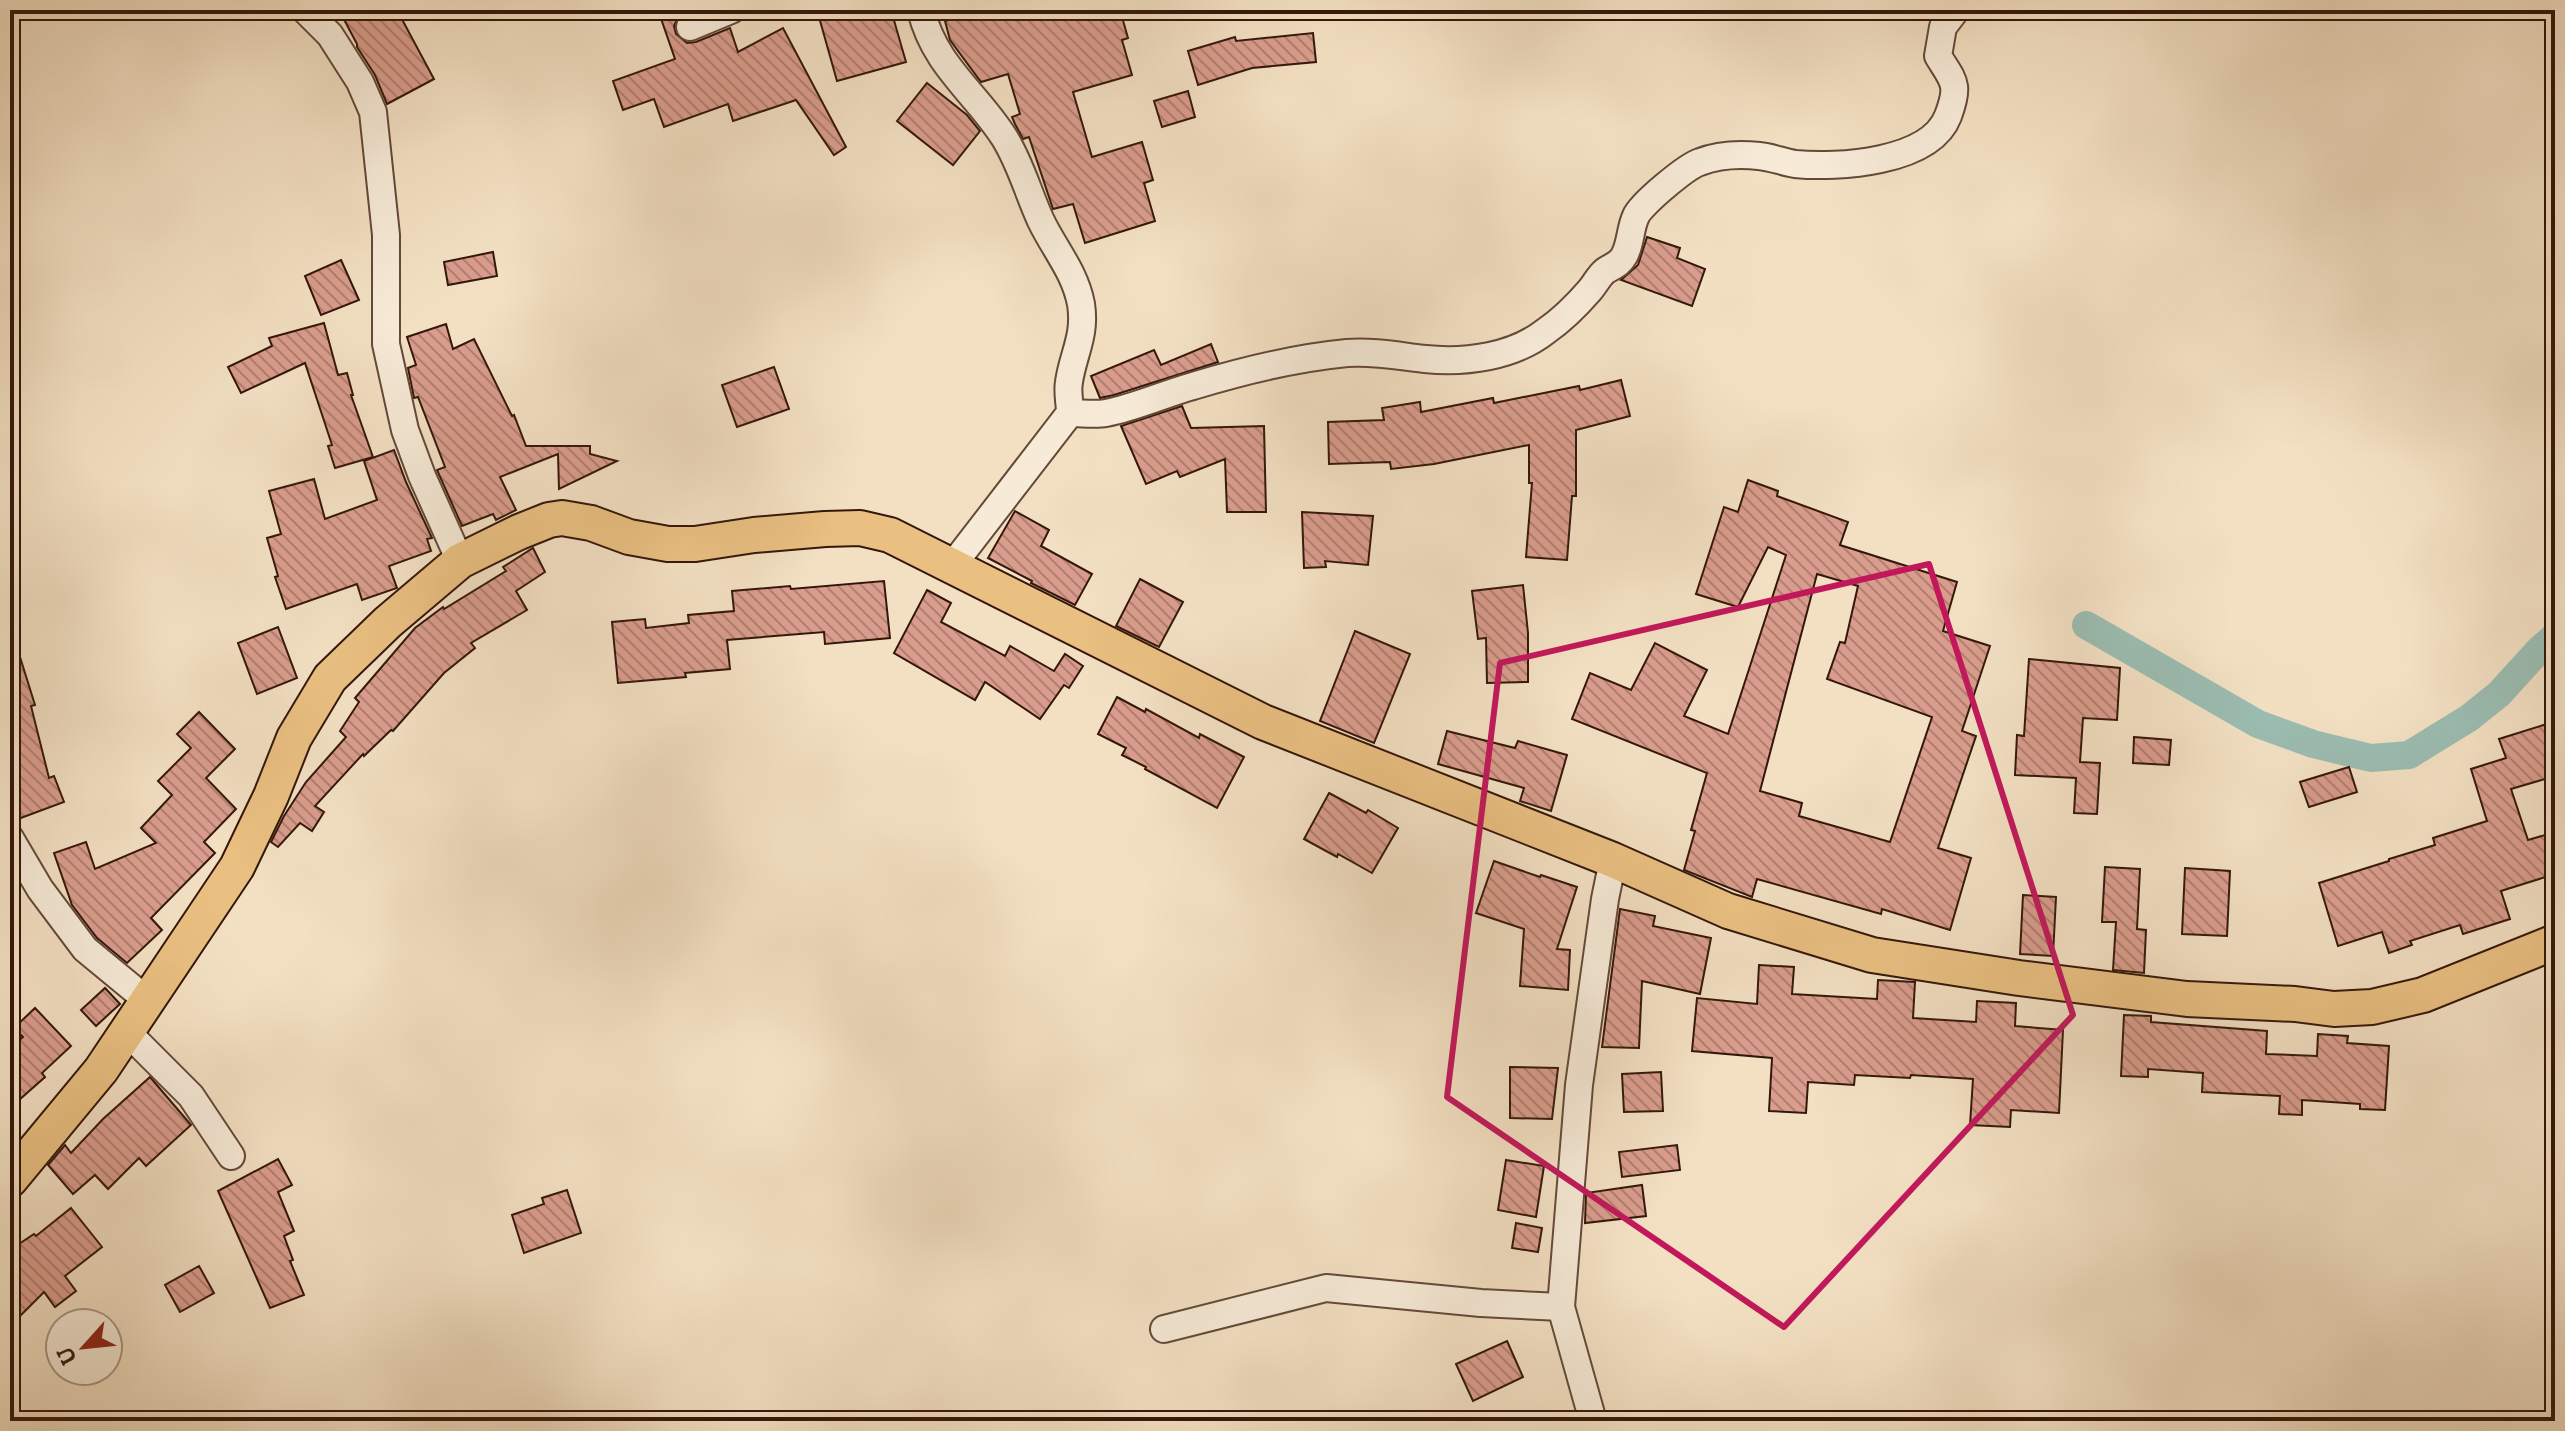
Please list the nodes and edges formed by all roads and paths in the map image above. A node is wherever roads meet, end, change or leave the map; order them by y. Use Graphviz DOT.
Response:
graph roads {
  1 [pos="305,10"];
  2 [pos="731,10"];
  3 [pos="921,10"];
  4 [pos="1956,10"];
  5 [pos="690,27"];
  6 [pos="1070,413"];
  7 [pos="460,561"];
  8 [pos="952,566"];
  9 [pos="10,838"];
  10 [pos="1613,860"];
  11 [pos="2555,942"];
  12 [pos="148,1001"];
  13 [pos="128,1033"];
  14 [pos="231,1156"];
  15 [pos="10,1180"];
  16 [pos="1561,1307"];
  17 [pos="1164,1329"];
  18 [pos="1593,1421"];
  1 -- 7 [label="street"];
  2 -- 5 [label="street"];
  3 -- 6 [label="street"];
  4 -- 6 [label="street"];
  6 -- 8 [label="street"];
  7 -- 8 [label="main road"];
  7 -- 12 [label="main road"];
  8 -- 10 [label="main road"];
  9 -- 12 [label="street"];
  10 -- 11 [label="main road"];
  10 -- 16 [label="street"];
  12 -- 13 [label="main road"];
  13 -- 14 [label="street"];
  13 -- 15 [label="main road"];
  16 -- 17 [label="street"];
  16 -- 18 [label="street"];
}
